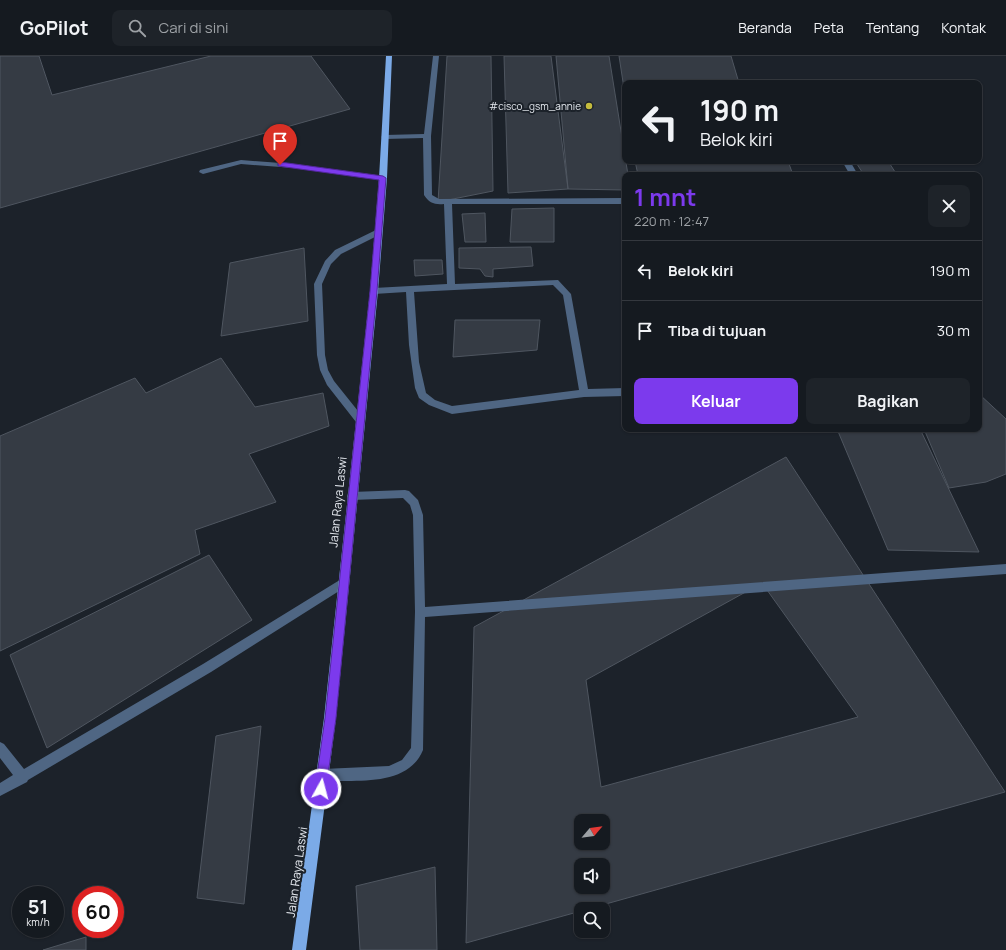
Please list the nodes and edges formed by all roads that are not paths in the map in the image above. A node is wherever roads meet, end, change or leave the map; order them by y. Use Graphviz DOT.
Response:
graph roads {
  1 [pos="389,56"];
  2 [pos="436,56"];
  3 [pos="427,136"];
  4 [pos="385,137"];
  5 [pos="203,172"];
  6 [pos="383,178"];
  7 [pos="622,201"];
  8 [pos="448,202"];
  9 [pos="378,232"];
  10 [pos="451,288"];
  11 [pos="410,290"];
  12 [pos="374,291"];
  13 [pos="622,392"];
  14 [pos="584,393"];
  15 [pos="360,419"];
  16 [pos="352,496"];
  17 [pos="1005,569"];
  18 [pos="343,583"];
  19 [pos="420,612"];
  20 [pos="0,748"];
  21 [pos="323,774"];
  22 [pos="23,778"];
  23 [pos="0,790"];
  24 [pos="300,950"];
  1 -- 4 [label="main road, Jalan Raya Laswi"];
  2 -- 3 [label="street"];
  3 -- 4 [label="street"];
  3 -- 8 [label="street"];
  4 -- 6 [label="main road, Jalan Raya Laswi"];
  5 -- 6 [label="street"];
  6 -- 9 [label="main road, Jalan Raya Laswi"];
  7 -- 8 [label="street"];
  8 -- 10 [label="street"];
  9 -- 12 [label="main road, Jalan Raya Laswi"];
  9 -- 15 [label="street"];
  10 -- 11 [label="street"];
  10 -- 14 [label="street"];
  11 -- 12 [label="street"];
  11 -- 14 [label="street"];
  12 -- 15 [label="main road, Jalan Raya Laswi"];
  13 -- 14 [label="street"];
  15 -- 16 [label="main road, Jalan Raya Laswi"];
  16 -- 18 [label="main road, Jalan Raya Laswi"];
  16 -- 19 [label="street"];
  17 -- 19 [label="street"];
  18 -- 21 [label="main road, Jalan Raya Laswi"];
  18 -- 22 [label="street"];
  19 -- 21 [label="street"];
  20 -- 22 [label="street"];
  21 -- 24 [label="main road, Jalan Raya Laswi"];
  22 -- 23 [label="street"];
}
